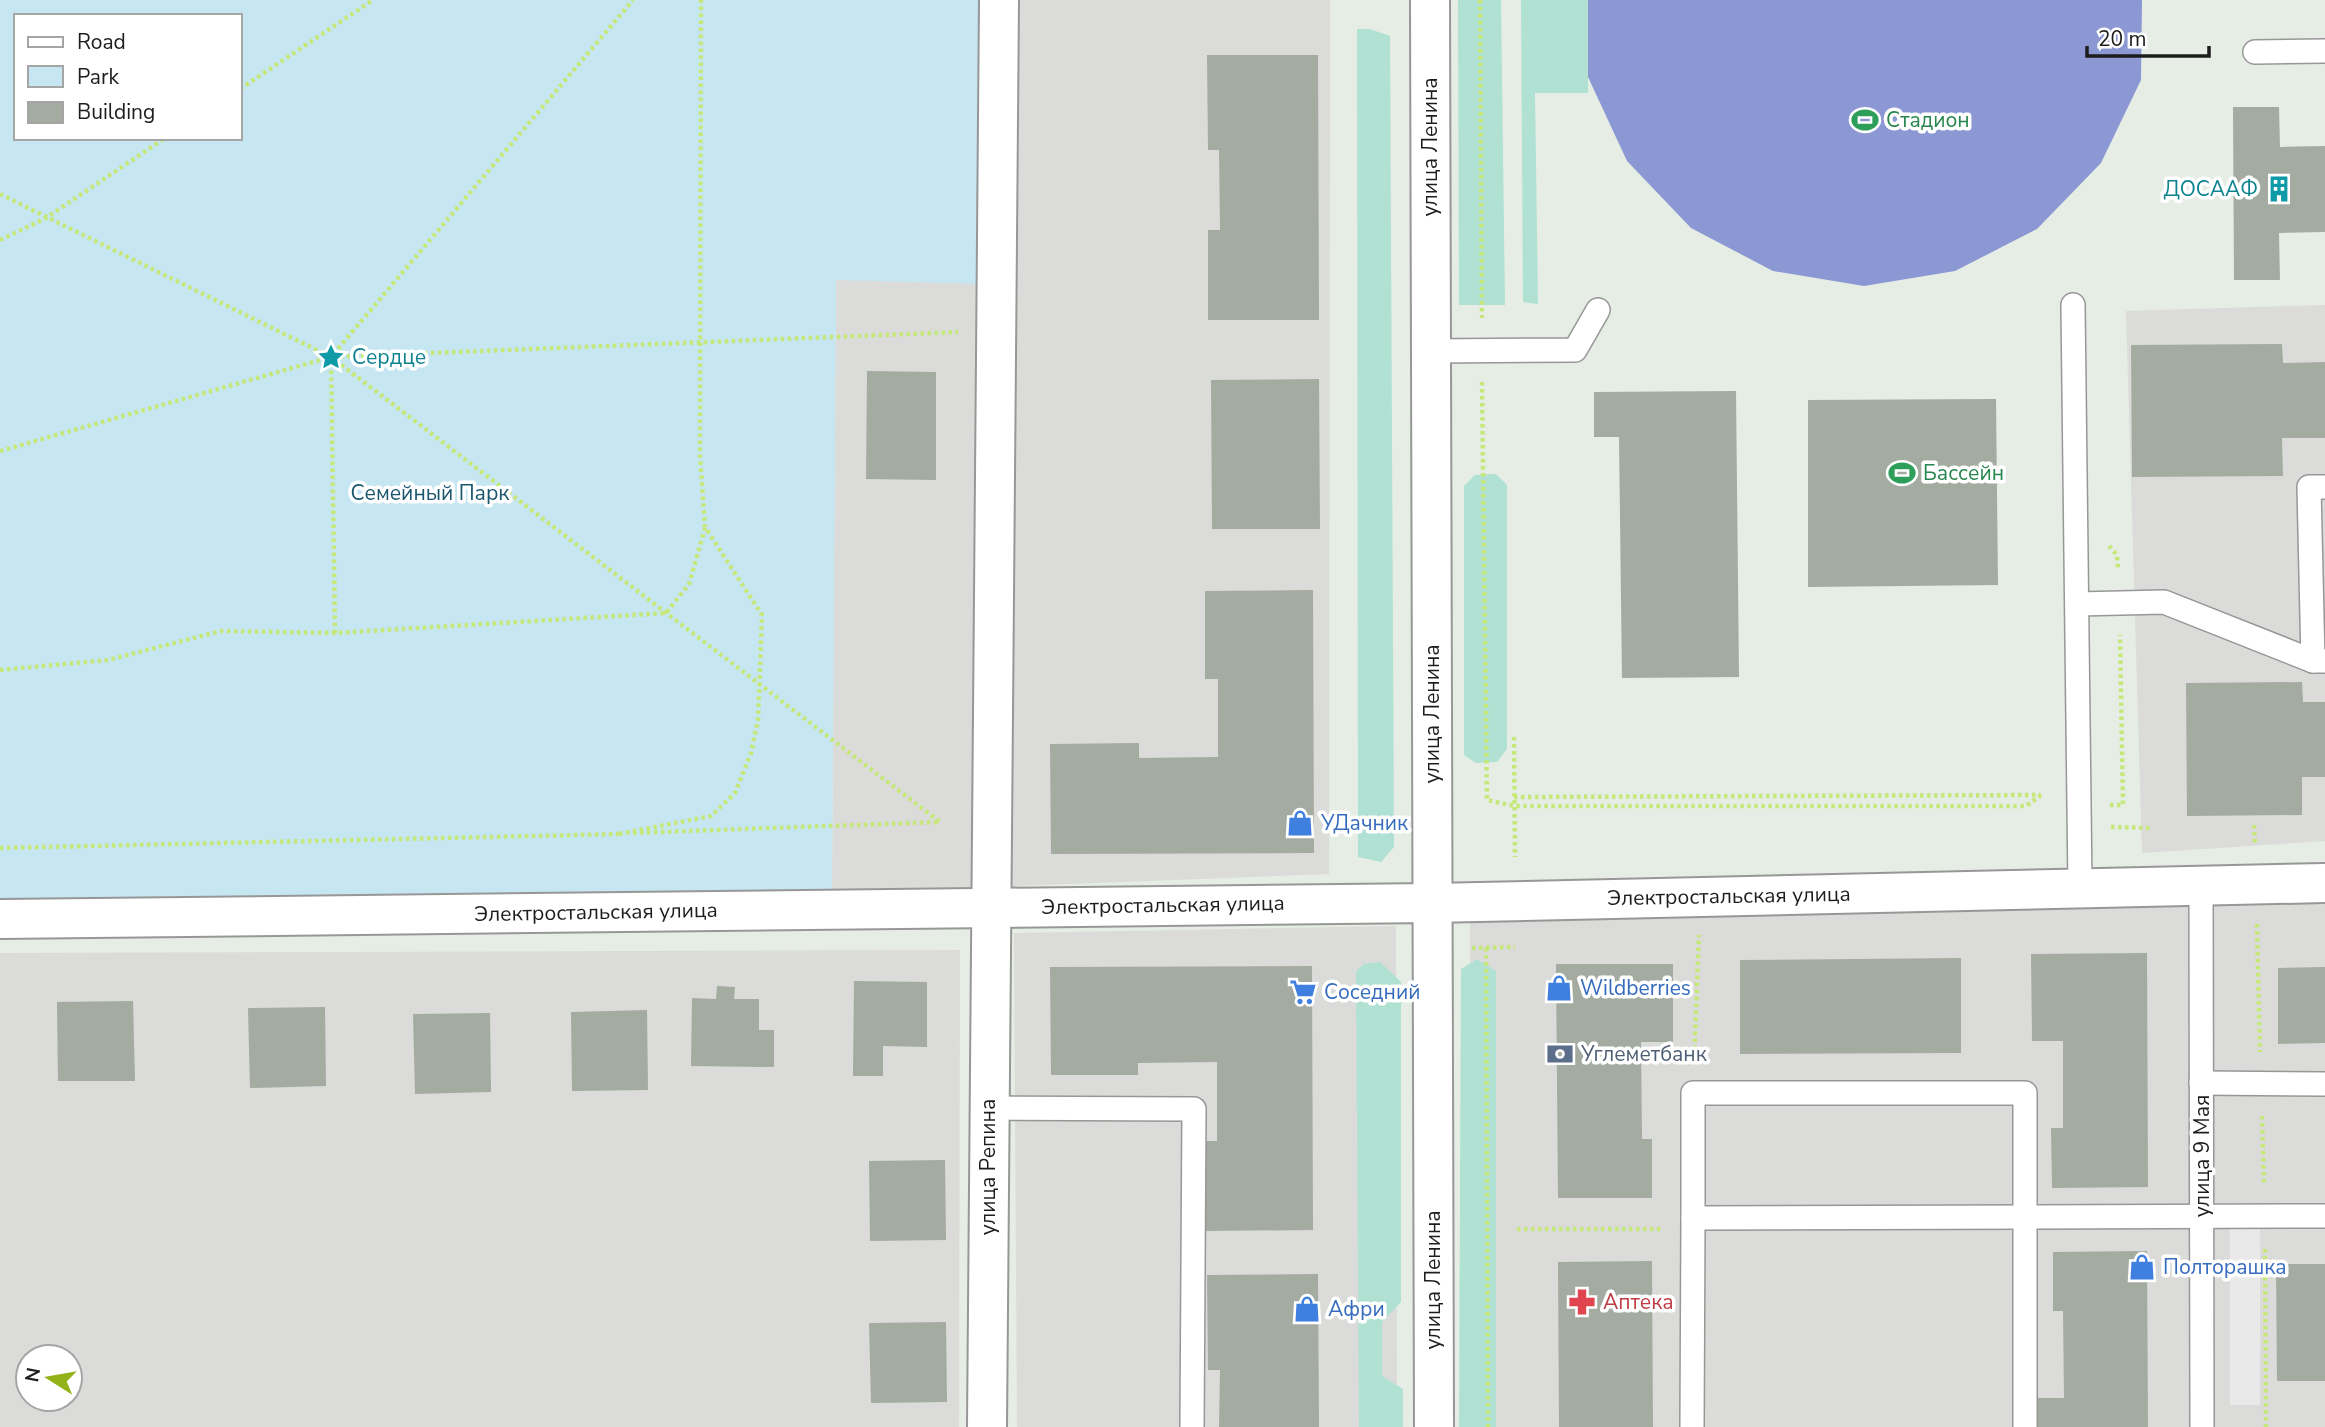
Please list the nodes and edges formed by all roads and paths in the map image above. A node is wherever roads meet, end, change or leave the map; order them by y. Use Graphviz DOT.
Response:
graph roads {
  1 [pos="373,0"];
  2 [pos="633,0"];
  3 [pos="702,0"];
  4 [pos="999,0"];
  5 [pos="1430,0"];
  6 [pos="1480,0"];
  7 [pos="2325,51"];
  8 [pos="2255,52"];
  9 [pos="242,88"];
  10 [pos="162,140"];
  11 [pos="0,194"];
  12 [pos="46,218"];
  13 [pos="0,240"];
  14 [pos="2073,305"];
  15 [pos="1598,310"];
  16 [pos="996,331"];
  17 [pos="702,342"];
  18 [pos="1431,351"];
  19 [pos="1482,351"];
  20 [pos="331,357"];
  21 [pos="0,451"];
  22 [pos="2325,487"];
  23 [pos="2076,507"];
  24 [pos="705,527"];
  25 [pos="2119,603"];
  26 [pos="2077,604"];
  27 [pos="666,612"];
  28 [pos="335,633"];
  29 [pos="2319,661"];
  30 [pos="0,670"];
  31 [pos="760,685"];
  32 [pos="1514,737"];
  33 [pos="2110,794"];
  34 [pos="1514,797"];
  35 [pos="2102,800"];
  36 [pos="2110,805"];
  37 [pos="1515,806"];
  38 [pos="2254,825"];
  39 [pos="2153,828"];
  40 [pos="619,834"];
  41 [pos="0,848"];
  42 [pos="1515,857"];
  43 [pos="2325,883"];
  44 [pos="2256,884"];
  45 [pos="2202,886"];
  46 [pos="2080,888"];
  47 [pos="1432,903"];
  48 [pos="991,907"];
  49 [pos="0,919"];
  50 [pos="1700,927"];
  51 [pos="1467,947"];
  52 [pos="1515,947"];
  53 [pos="1486,948"];
  54 [pos="2202,1083"];
  55 [pos="2260,1084"];
  56 [pos="2325,1084"];
  57 [pos="1693,1093"];
  58 [pos="989,1108"];
  59 [pos="2265,1216"];
  60 [pos="2325,1216"];
  61 [pos="2202,1217"];
  62 [pos="2025,1218"];
  63 [pos="1693,1224"];
  64 [pos="1517,1229"];
  65 [pos="987,1427"];
  66 [pos="1192,1427"];
  67 [pos="1434,1427"];
  68 [pos="1488,1427"];
  69 [pos="1692,1427"];
  70 [pos="2025,1427"];
  71 [pos="2202,1427"];
  72 [pos="2266,1427"];
  1 -- 9 [label="path"];
  2 -- 20 [label="path"];
  3 -- 17 [label="path"];
  4 -- 16 [label="street, улица Репина"];
  5 -- 18 [label="street, улица Ленина"];
  6 -- 19 [label="path"];
  7 -- 8 [label="lane"];
  10 -- 12 [label="path"];
  11 -- 12 [label="path"];
  12 -- 13 [label="path"];
  12 -- 20 [label="path"];
  14 -- 23 [label="lane"];
  15 -- 19 [label="lane"];
  16 -- 17 [label="path"];
  16 -- 48 [label="street, улица Репина"];
  17 -- 20 [label="path"];
  17 -- 24 [label="path"];
  18 -- 19 [label="lane"];
  18 -- 47 [label="street, улица Ленина"];
  19 -- 37 [label="path"];
  20 -- 21 [label="path"];
  20 -- 27 [label="path"];
  20 -- 28 [label="path"];
  22 -- 29 [label="lane"];
  23 -- 25 [label="path"];
  23 -- 26 [label="lane"];
  24 -- 27 [label="path"];
  24 -- 31 [label="path"];
  25 -- 26 [label="lane"];
  25 -- 29 [label="lane"];
  25 -- 36 [label="path"];
  26 -- 46 [label="lane"];
  27 -- 28 [label="path"];
  27 -- 31 [label="path"];
  28 -- 30 [label="path"];
  31 -- 40 [label="path"];
  31 -- 40 [label="path"];
  32 -- 34 [label="path"];
  33 -- 36 [label="path"];
  34 -- 37 [label="path"];
  34 -- 37 [label="path"];
  35 -- 36 [label="path"];
  36 -- 39 [label="path"];
  37 -- 42 [label="path"];
  38 -- 44 [label="path"];
  40 -- 41 [label="path"];
  43 -- 44 [label="street, Электростальская улица"];
  44 -- 45 [label="street, Электростальская улица"];
  44 -- 55 [label="path"];
  45 -- 46 [label="street, Электростальская улица"];
  45 -- 54 [label="lane, улица 9 Мая"];
  46 -- 47 [label="street, Электростальская улица"];
  47 -- 48 [label="street, Электростальская улица"];
  47 -- 67 [label="street, улица Ленина"];
  48 -- 49 [label="street, Электростальская улица"];
  48 -- 58 [label="street, улица Репина"];
  50 -- 57 [label="path"];
  51 -- 53 [label="path"];
  52 -- 53 [label="path"];
  53 -- 68 [label="path"];
  54 -- 55 [label="lane"];
  54 -- 61 [label="lane, улица 9 Мая"];
  55 -- 56 [label="lane"];
  55 -- 59 [label="path"];
  57 -- 62 [label="lane"];
  57 -- 63 [label="lane"];
  58 -- 65 [label="street, улица Репина"];
  58 -- 66 [label="lane"];
  59 -- 60 [label="lane"];
  59 -- 61 [label="lane"];
  59 -- 72 [label="path"];
  61 -- 62 [label="lane"];
  61 -- 71 [label="lane, улица 9 Мая"];
  62 -- 63 [label="lane"];
  62 -- 70 [label="lane"];
  63 -- 64 [label="path"];
  63 -- 69 [label="lane"];
}
